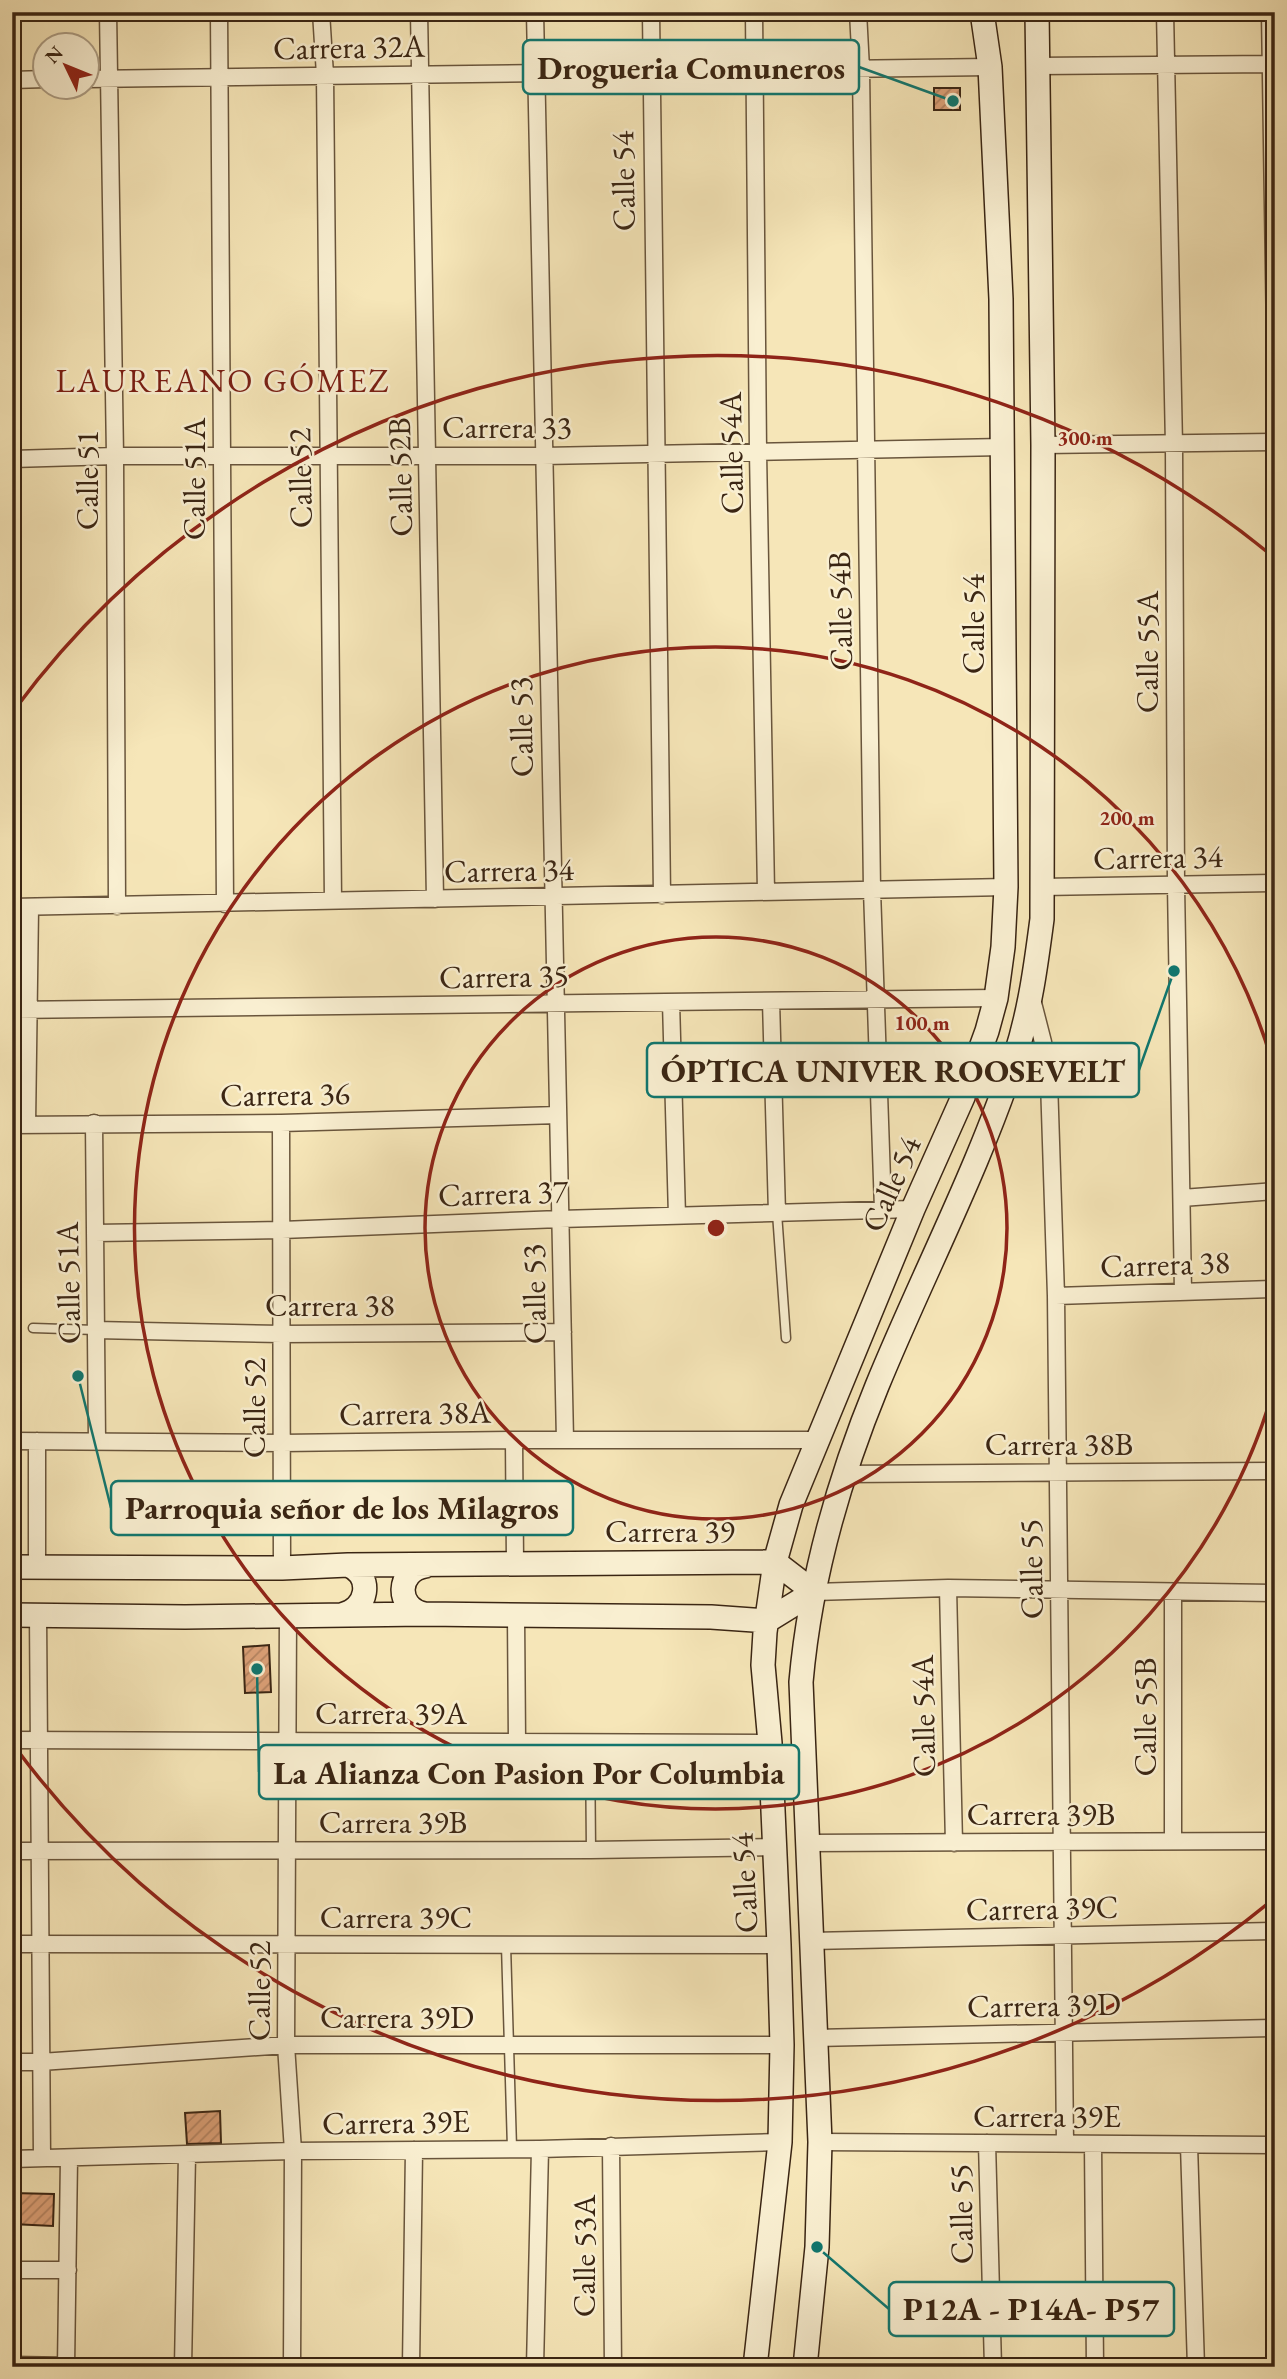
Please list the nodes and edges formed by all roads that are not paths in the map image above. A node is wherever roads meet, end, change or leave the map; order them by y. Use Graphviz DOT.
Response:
graph roads {
  1 [pos="108,12"];
  2 [pos="219,12"];
  3 [pos="321,12"];
  4 [pos="419,12"];
  5 [pos="535,12"];
  6 [pos="652,12"];
  7 [pos="754,12"];
  8 [pos="858,12"];
  9 [pos="982,12"];
  10 [pos="1037,12"];
  11 [pos="1165,12"];
  12 [pos="1270,12"];
  13 [pos="1037,65"];
  14 [pos="1166,65"];
  15 [pos="1273,65"];
  16 [pos="990,67"];
  17 [pos="861,69"];
  18 [pos="755,70"];
  19 [pos="652,71"];
  20 [pos="535,73"];
  21 [pos="421,74"];
  22 [pos="325,75"];
  23 [pos="220,77"];
  24 [pos="102,78"];
  25 [pos="110,78"];
  26 [pos="32,79"];
  27 [pos="12,80"];
  28 [pos="1275,337"];
  29 [pos="1275,442"];
  30 [pos="1174,444"];
  31 [pos="1043,445"];
  32 [pos="1003,447"];
  33 [pos="867,450"];
  34 [pos="758,452"];
  35 [pos="658,453"];
  36 [pos="328,455"];
  37 [pos="115,456"];
  38 [pos="221,456"];
  39 [pos="427,456"];
  40 [pos="543,456"];
  41 [pos="12,459"];
  42 [pos="1275,883"];
  43 [pos="1176,885"];
  44 [pos="1006,887"];
  45 [pos="1042,887"];
  46 [pos="872,890"];
  47 [pos="766,892"];
  48 [pos="662,895"];
  49 [pos="553,897"];
  50 [pos="435,899"];
  51 [pos="333,901"];
  52 [pos="225,904"];
  53 [pos="117,906"];
  54 [pos="12,907"];
  55 [pos="30,908"];
  56 [pos="1031,997"];
  57 [pos="996,998"];
  58 [pos="874,1000"];
  59 [pos="771,1001"];
  60 [pos="671,1002"];
  61 [pos="556,1003"];
  62 [pos="12,1010"];
  63 [pos="29,1010"];
  64 [pos="558,1115"];
  65 [pos="94,1123"];
  66 [pos="281,1123"];
  67 [pos="20,1125"];
  68 [pos="1275,1191"];
  69 [pos="1182,1198"];
  70 [pos="883,1209"];
  71 [pos="913,1209"];
  72 [pos="777,1213"];
  73 [pos="677,1216"];
  74 [pos="560,1219"];
  75 [pos="282,1230"];
  76 [pos="95,1233"];
  77 [pos="1275,1289"];
  78 [pos="1184,1292"];
  79 [pos="1056,1296"];
  80 [pos="33,1328"];
  81 [pos="96,1330"];
  82 [pos="563,1332"];
  83 [pos="282,1334"];
  84 [pos="786,1338"];
  85 [pos="514,1440"];
  86 [pos="565,1440"];
  87 [pos="819,1440"];
  88 [pos="12,1441"];
  89 [pos="37,1441"];
  90 [pos="97,1441"];
  91 [pos="282,1443"];
  92 [pos="1275,1471"];
  93 [pos="1058,1472"];
  94 [pos="845,1474"];
  95 [pos="791,1505"];
  96 [pos="725,1562"];
  97 [pos="775,1562"];
  98 [pos="515,1563"];
  99 [pos="348,1565"];
  100 [pos="425,1566"];
  101 [pos="12,1567"];
  102 [pos="37,1567"];
  103 [pos="282,1568"];
  104 [pos="948,1588"];
  105 [pos="1060,1590"];
  106 [pos="814,1592"];
  107 [pos="1173,1592"];
  108 [pos="1275,1593"];
  109 [pos="424,1614"];
  110 [pos="12,1615"];
  111 [pos="38,1615"];
  112 [pos="288,1615"];
  113 [pos="341,1615"];
  114 [pos="516,1616"];
  115 [pos="711,1617"];
  116 [pos="767,1621"];
  117 [pos="763,1665"];
  118 [pos="12,1740"];
  119 [pos="39,1740"];
  120 [pos="287,1741"];
  121 [pos="517,1742"];
  122 [pos="590,1742"];
  123 [pos="770,1743"];
  124 [pos="1275,1840"];
  125 [pos="1173,1841"];
  126 [pos="1062,1842"];
  127 [pos="807,1843"];
  128 [pos="954,1843"];
  129 [pos="774,1847"];
  130 [pos="12,1850"];
  131 [pos="40,1850"];
  132 [pos="287,1850"];
  133 [pos="591,1850"];
  134 [pos="1275,1931"];
  135 [pos="1063,1936"];
  136 [pos="811,1941"];
  137 [pos="12,1944"];
  138 [pos="40,1944"];
  139 [pos="287,1945"];
  140 [pos="506,1945"];
  141 [pos="779,1945"];
  142 [pos="1275,2028"];
  143 [pos="1064,2033"];
  144 [pos="815,2038"];
  145 [pos="286,2045"];
  146 [pos="508,2045"];
  147 [pos="782,2045"];
  148 [pos="12,2062"];
  149 [pos="41,2062"];
  150 [pos="779,2142"];
  151 [pos="820,2142"];
  152 [pos="987,2143"];
  153 [pos="1065,2144"];
  154 [pos="1093,2144"];
  155 [pos="1189,2145"];
  156 [pos="1275,2145"];
  157 [pos="611,2146"];
  158 [pos="512,2148"];
  159 [pos="540,2149"];
  160 [pos="414,2150"];
  161 [pos="293,2151"];
  162 [pos="187,2155"];
  163 [pos="42,2158"];
  164 [pos="69,2158"];
  165 [pos="12,2159"];
  166 [pos="12,2270"];
  167 [pos="68,2270"];
  168 [pos="12,2365"];
  169 [pos="66,2366"];
  170 [pos="135,2367"];
  171 [pos="183,2367"];
  172 [pos="292,2367"];
  173 [pos="411,2367"];
  174 [pos="535,2367"];
  175 [pos="613,2367"];
  176 [pos="755,2367"];
  177 [pos="805,2367"];
  178 [pos="993,2367"];
  179 [pos="1095,2367"];
  180 [pos="1196,2367"];
  1 -- 25 [label="street, Calle 51"];
  2 -- 23 [label="street, Calle 51A"];
  3 -- 22 [label="street, Calle 52"];
  4 -- 21 [label="street, Calle 52B"];
  5 -- 20 [label="street, Calle 53"];
  6 -- 19 [label="street, Calle 54"];
  7 -- 18 [label="street, Calle 54A"];
  8 -- 17 [label="street, Calle 54B"];
  9 -- 16 [label="main road, Calle 54"];
  10 -- 13 [label="main road, Calle 54"];
  11 -- 14 [label="street, Calle 55A"];
  12 -- 15 [label="street"];
  13 -- 14 [label="street"];
  13 -- 31 [label="main road, Calle 54"];
  14 -- 15 [label="street"];
  14 -- 30 [label="street, Calle 55A"];
  15 -- 28 [label="street"];
  16 -- 17 [label="street, Carrera 32A"];
  16 -- 32 [label="main road, Calle 54"];
  17 -- 18 [label="street, Carrera 32A"];
  17 -- 33 [label="street, Calle 54B"];
  18 -- 19 [label="street, Carrera 32A"];
  18 -- 34 [label="street, Calle 54A"];
  19 -- 20 [label="street, Carrera 32A"];
  19 -- 35 [label="street, Calle 54"];
  20 -- 21 [label="street, Carrera 32A"];
  20 -- 40 [label="street, Calle 53"];
  21 -- 22 [label="street, Carrera 32A"];
  21 -- 39 [label="street, Calle 52B"];
  22 -- 23 [label="street, Carrera 32A"];
  22 -- 36 [label="street, Calle 52"];
  23 -- 25 [label="street, Carrera 32A"];
  23 -- 38 [label="street, Calle 51A"];
  24 -- 25 [label="street, Carrera 32A"];
  25 -- 37 [label="street, Calle 51"];
  26 -- 27 [label="street"];
  29 -- 30 [label="street"];
  30 -- 31 [label="street"];
  30 -- 43 [label="street, Calle 55A"];
  31 -- 45 [label="main road, Calle 54"];
  32 -- 33 [label="street, Carrera 33"];
  32 -- 44 [label="main road, Calle 54"];
  33 -- 34 [label="street, Carrera 33"];
  33 -- 46 [label="street, Calle 54B"];
  34 -- 35 [label="street, Carrera 33"];
  34 -- 47 [label="street, Calle 54A"];
  35 -- 40 [label="street, Carrera 33"];
  35 -- 48 [label="street, Calle 54"];
  36 -- 38 [label="street, Carrera 33"];
  36 -- 39 [label="street, Carrera 33"];
  36 -- 51 [label="street, Calle 52"];
  37 -- 38 [label="street, Carrera 33"];
  37 -- 41 [label="street, Carrera 33"];
  37 -- 53 [label="street, Calle 51"];
  38 -- 52 [label="street, Calle 51A"];
  39 -- 40 [label="street, Carrera 33"];
  39 -- 50 [label="street, Calle 52B"];
  40 -- 49 [label="street, Calle 53"];
  42 -- 43 [label="street, Carrera 34"];
  43 -- 45 [label="street, Carrera 34"];
  43 -- 69 [label="street, Calle 55A"];
  44 -- 46 [label="street, Carrera 34"];
  44 -- 57 [label="main road, Calle 54"];
  45 -- 56 [label="main road, Calle 54"];
  46 -- 47 [label="street, Carrera 34"];
  46 -- 58 [label="street, Calle 54B"];
  47 -- 48 [label="street, Carrera 34"];
  48 -- 49 [label="street, Carrera 34"];
  49 -- 50 [label="street, Carrera 34"];
  49 -- 61 [label="street, Calle 53"];
  50 -- 51 [label="street, Carrera 34"];
  51 -- 52 [label="street, Carrera 34"];
  52 -- 53 [label="street, Carrera 34"];
  53 -- 55 [label="street, Carrera 34"];
  54 -- 55 [label="street, Carrera 34"];
  55 -- 63 [label="street"];
  56 -- 79 [label="street, Calle 55"];
  56 -- 94 [label="main road, Calle 54"];
  57 -- 58 [label="street, Carrera 35"];
  57 -- 71 [label="main road, Calle 54"];
  58 -- 59 [label="street, Carrera 35"];
  58 -- 70 [label="street, Calle 54B"];
  59 -- 60 [label="street, Carrera 35"];
  59 -- 72 [label="street"];
  60 -- 61 [label="street, Carrera 35"];
  60 -- 73 [label="street"];
  61 -- 63 [label="street, Carrera 35"];
  61 -- 64 [label="street, Calle 53"];
  62 -- 63 [label="street, Carrera 35"];
  63 -- 67 [label="street"];
  64 -- 66 [label="street, Carrera 36"];
  64 -- 74 [label="street, Calle 53"];
  65 -- 66 [label="street, Carrera 36"];
  65 -- 67 [label="street, Carrera 36"];
  65 -- 76 [label="street, Calle 51A"];
  66 -- 75 [label="street, Calle 52"];
  68 -- 69 [label="street"];
  69 -- 78 [label="street, Calle 55A"];
  70 -- 71 [label="street, Carrera 37"];
  70 -- 72 [label="street, Carrera 37"];
  71 -- 87 [label="main road, Calle 54"];
  72 -- 73 [label="street, Carrera 37"];
  72 -- 84 [label="lane"];
  73 -- 74 [label="street, Carrera 37"];
  74 -- 75 [label="street, Carrera 37"];
  74 -- 82 [label="street, Calle 53"];
  75 -- 76 [label="street, Carrera 37"];
  75 -- 83 [label="street, Calle 52"];
  76 -- 81 [label="street, Calle 51A"];
  77 -- 78 [label="street, Carrera 38"];
  78 -- 79 [label="street, Carrera 38"];
  79 -- 93 [label="street, Calle 55"];
  80 -- 81 [label="lane"];
  81 -- 83 [label="street, Carrera 38"];
  81 -- 90 [label="street, Calle 51A"];
  82 -- 83 [label="street, Carrera 38"];
  82 -- 86 [label="street, Calle 53"];
  83 -- 91 [label="street, Calle 52"];
  85 -- 86 [label="street, Carrera 38A"];
  85 -- 91 [label="street, Carrera 38A"];
  85 -- 98 [label="street"];
  86 -- 87 [label="street, Carrera 38A"];
  87 -- 95 [label="main road, Calle 54"];
  88 -- 89 [label="street, Carrera 38A"];
  89 -- 90 [label="street, Carrera 38A"];
  89 -- 102 [label="street"];
  90 -- 91 [label="street, Carrera 38A"];
  91 -- 103 [label="street, Calle 52"];
  92 -- 93 [label="street, Carrera 38B"];
  93 -- 94 [label="street, Carrera 38B"];
  93 -- 105 [label="street, Calle 55"];
  94 -- 106 [label="main road, Calle 54"];
  95 -- 96 [label="main road"];
  95 -- 97 [label="main road, Calle 54"];
  96 -- 97 [label="main road, Carrera 39"];
  96 -- 98 [label="main road, Carrera 39"];
  97 -- 106 [label="main road, Carrera 39"];
  97 -- 116 [label="main road, Calle 54"];
  98 -- 100 [label="main road, Carrera 39"];
  99 -- 100 [label="main road, Carrera 39"];
  99 -- 103 [label="main road, Carrera 39"];
  99 -- 113 [label="main road"];
  100 -- 109 [label="main road"];
  101 -- 102 [label="main road, Carrera 39"];
  102 -- 103 [label="main road, Carrera 39"];
  104 -- 105 [label="street"];
  104 -- 106 [label="street"];
  104 -- 128 [label="street, Calle 54A"];
  105 -- 107 [label="street"];
  105 -- 126 [label="street, Calle 55"];
  106 -- 116 [label="main road"];
  106 -- 127 [label="main road, Calle 54"];
  107 -- 108 [label="street"];
  107 -- 125 [label="street, Calle 55B"];
  109 -- 113 [label="main road"];
  109 -- 114 [label="main road"];
  110 -- 111 [label="main road"];
  111 -- 112 [label="main road"];
  111 -- 119 [label="street"];
  112 -- 113 [label="main road"];
  112 -- 120 [label="street, Calle 52"];
  114 -- 115 [label="main road"];
  114 -- 121 [label="street"];
  115 -- 116 [label="main road"];
  115 -- 117 [label="main road"];
  116 -- 117 [label="main road, Calle 54"];
  117 -- 123 [label="main road, Calle 54"];
  118 -- 119 [label="street, Carrera 39A"];
  119 -- 120 [label="street, Carrera 39A"];
  119 -- 131 [label="street"];
  120 -- 121 [label="street, Carrera 39A"];
  120 -- 132 [label="street, Calle 52"];
  121 -- 122 [label="street, Carrera 39A"];
  122 -- 123 [label="street, Carrera 39A"];
  122 -- 133 [label="lane"];
  123 -- 129 [label="main road, Calle 54"];
  124 -- 125 [label="street, Carrera 39B"];
  125 -- 126 [label="street, Carrera 39B"];
  126 -- 128 [label="street, Carrera 39B"];
  126 -- 135 [label="street, Calle 55"];
  127 -- 128 [label="street, Carrera 39B"];
  127 -- 136 [label="main road, Calle 54"];
  129 -- 133 [label="street, Carrera 39B"];
  129 -- 141 [label="main road, Calle 54"];
  130 -- 131 [label="street, Carrera 39B"];
  131 -- 132 [label="street, Carrera 39B"];
  131 -- 138 [label="street"];
  132 -- 133 [label="street, Carrera 39B"];
  132 -- 139 [label="street, Calle 52"];
  134 -- 135 [label="street, Carrera 39C"];
  135 -- 136 [label="street, Carrera 39C"];
  135 -- 143 [label="street, Calle 55"];
  136 -- 144 [label="main road, Calle 54"];
  137 -- 138 [label="street, Carrera 39C"];
  138 -- 139 [label="street, Carrera 39C"];
  138 -- 149 [label="street"];
  139 -- 140 [label="street, Carrera 39C"];
  139 -- 145 [label="street, Calle 52"];
  140 -- 141 [label="street, Carrera 39C"];
  140 -- 146 [label="lane"];
  141 -- 147 [label="main road, Calle 54"];
  142 -- 143 [label="street, Carrera 39D"];
  143 -- 144 [label="street, Carrera 39D"];
  143 -- 153 [label="street, Calle 55"];
  144 -- 151 [label="main road, Calle 54"];
  145 -- 146 [label="street, Carrera 39D"];
  145 -- 149 [label="street, Carrera 39D"];
  145 -- 161 [label="street, Calle 52"];
  146 -- 147 [label="street, Carrera 39D"];
  146 -- 158 [label="lane"];
  147 -- 150 [label="main road, Calle 54"];
  148 -- 149 [label="street, Carrera 39D"];
  149 -- 163 [label="street"];
  150 -- 157 [label="street, Carrera 39E"];
  150 -- 176 [label="main road, Calle 54"];
  151 -- 152 [label="street, Carrera 39E"];
  151 -- 177 [label="main road, Calle 54"];
  152 -- 153 [label="street, Carrera 39E"];
  152 -- 178 [label="street, Calle 55"];
  153 -- 154 [label="street, Carrera 39E"];
  154 -- 155 [label="street, Carrera 39E"];
  154 -- 179 [label="street"];
  155 -- 156 [label="street, Carrera 39E"];
  155 -- 180 [label="street"];
  157 -- 159 [label="street, Carrera 39E"];
  157 -- 175 [label="street, Calle 53A"];
  158 -- 159 [label="street, Carrera 39E"];
  158 -- 160 [label="street, Carrera 39E"];
  159 -- 174 [label="street"];
  160 -- 161 [label="street, Carrera 39E"];
  160 -- 173 [label="street"];
  161 -- 162 [label="street, Carrera 39E"];
  161 -- 172 [label="street, Calle 52"];
  162 -- 164 [label="street, Carrera 39E"];
  162 -- 171 [label="street"];
  163 -- 164 [label="street, Carrera 39E"];
  163 -- 165 [label="street, Carrera 39E"];
  164 -- 167 [label="street"];
  166 -- 167 [label="street"];
  167 -- 169 [label="street"];
  168 -- 169 [label="street"];
  169 -- 170 [label="street"];
}
